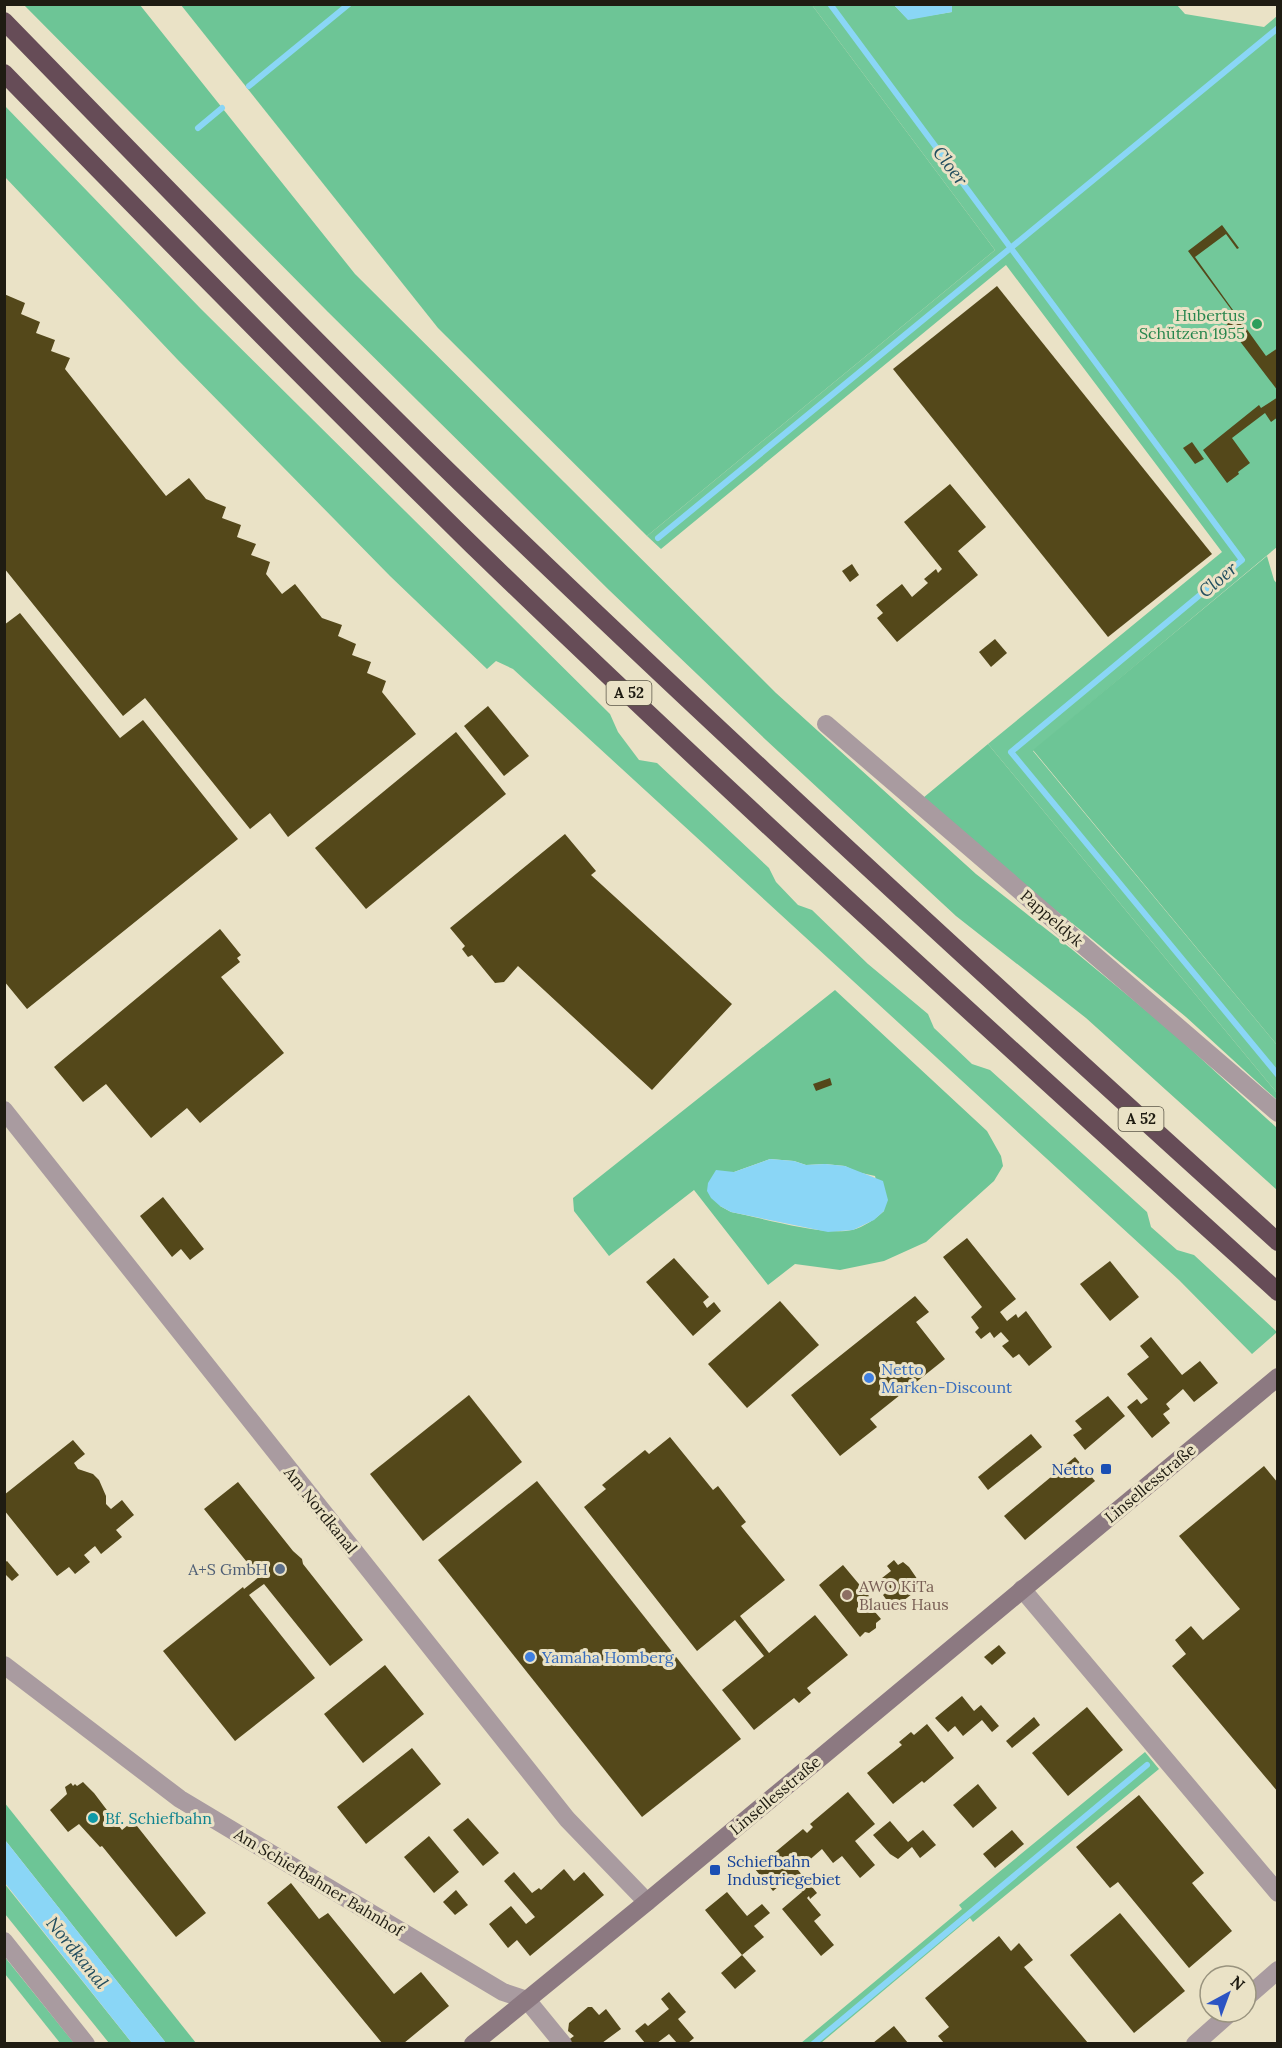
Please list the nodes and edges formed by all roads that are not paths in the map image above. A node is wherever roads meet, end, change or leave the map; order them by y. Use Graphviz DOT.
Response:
graph roads {
  1 [pos="4,21"];
  2 [pos="4,73"];
  3 [pos="826,724"];
  4 [pos="4,1110"];
  5 [pos="1278,1113"];
  6 [pos="1278,1242"];
  7 [pos="1276,1291"];
  8 [pos="1278,1377"];
  9 [pos="1022,1589"];
  10 [pos="4,1665"];
  11 [pos="1278,1893"];
  12 [pos="647,1902"];
  13 [pos="4,1941"];
  14 [pos="1278,1970"];
  15 [pos="1258,1988"];
  16 [pos="527,2000"];
  17 [pos="1217,2024"];
  18 [pos="86,2043"];
  19 [pos="473,2043"];
  20 [pos="563,2043"];
  21 [pos="1195,2043"];
  1 -- 6 [label="highway, A 52"];
  2 -- 7 [label="highway, A 52"];
  3 -- 5 [label="street, Pappeldyk"];
  4 -- 12 [label="street, Am Nordkanal"];
  8 -- 9 [label="street, Linsellesstraße"];
  9 -- 11 [label="street"];
  9 -- 12 [label="street, Linsellesstraße"];
  10 -- 16 [label="street, Am Schiefbahner Bahnhof"];
  12 -- 16 [label="street, Linsellesstraße"];
  13 -- 18 [label="street"];
  14 -- 15 [label="street"];
  16 -- 19 [label="street, Linsellesstraße"];
  16 -- 20 [label="street"];
  17 -- 21 [label="street"];
}
